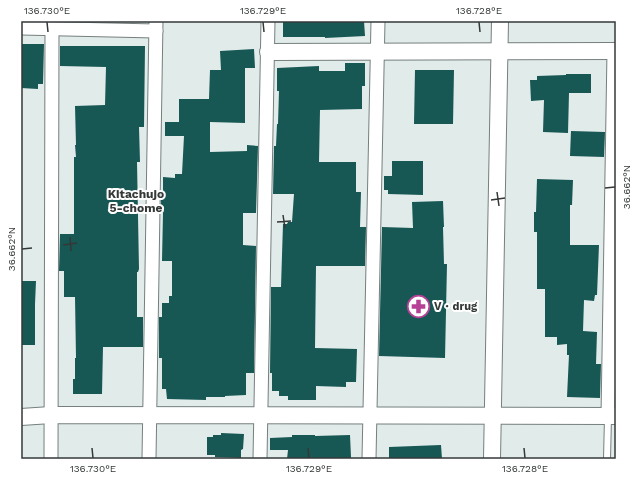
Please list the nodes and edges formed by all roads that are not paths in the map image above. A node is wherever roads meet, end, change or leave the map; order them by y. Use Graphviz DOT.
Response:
graph roads {
  1 [pos="268,21"];
  2 [pos="378,21"];
  3 [pos="500,21"];
  4 [pos="156,26"];
  5 [pos="21,28"];
  6 [pos="52,29"];
  7 [pos="615,51"];
  8 [pos="268,52"];
  9 [pos="377,52"];
  10 [pos="499,52"];
  11 [pos="51,415"];
  12 [pos="150,415"];
  13 [pos="261,415"];
  14 [pos="369,415"];
  15 [pos="493,416"];
  16 [pos="612,416"];
  17 [pos="21,417"];
  18 [pos="51,459"];
  19 [pos="150,459"];
  20 [pos="260,459"];
  21 [pos="369,459"];
  22 [pos="492,459"];
  23 [pos="607,459"];
  1 -- 8 [label="street"];
  2 -- 9 [label="street"];
  3 -- 10 [label="street"];
  4 -- 6 [label="street"];
  4 -- 12 [label="street"];
  5 -- 6 [label="street"];
  6 -- 11 [label="street"];
  7 -- 10 [label="street"];
  7 -- 16 [label="street"];
  8 -- 9 [label="street"];
  8 -- 13 [label="street"];
  9 -- 10 [label="street"];
  9 -- 14 [label="street"];
  10 -- 15 [label="street"];
  11 -- 12 [label="street"];
  11 -- 17 [label="street"];
  11 -- 18 [label="street"];
  12 -- 13 [label="street"];
  12 -- 19 [label="street"];
  13 -- 14 [label="street"];
  13 -- 20 [label="street"];
  14 -- 15 [label="street"];
  14 -- 21 [label="street"];
  15 -- 16 [label="street"];
  15 -- 22 [label="street"];
  16 -- 23 [label="lane"];
}
